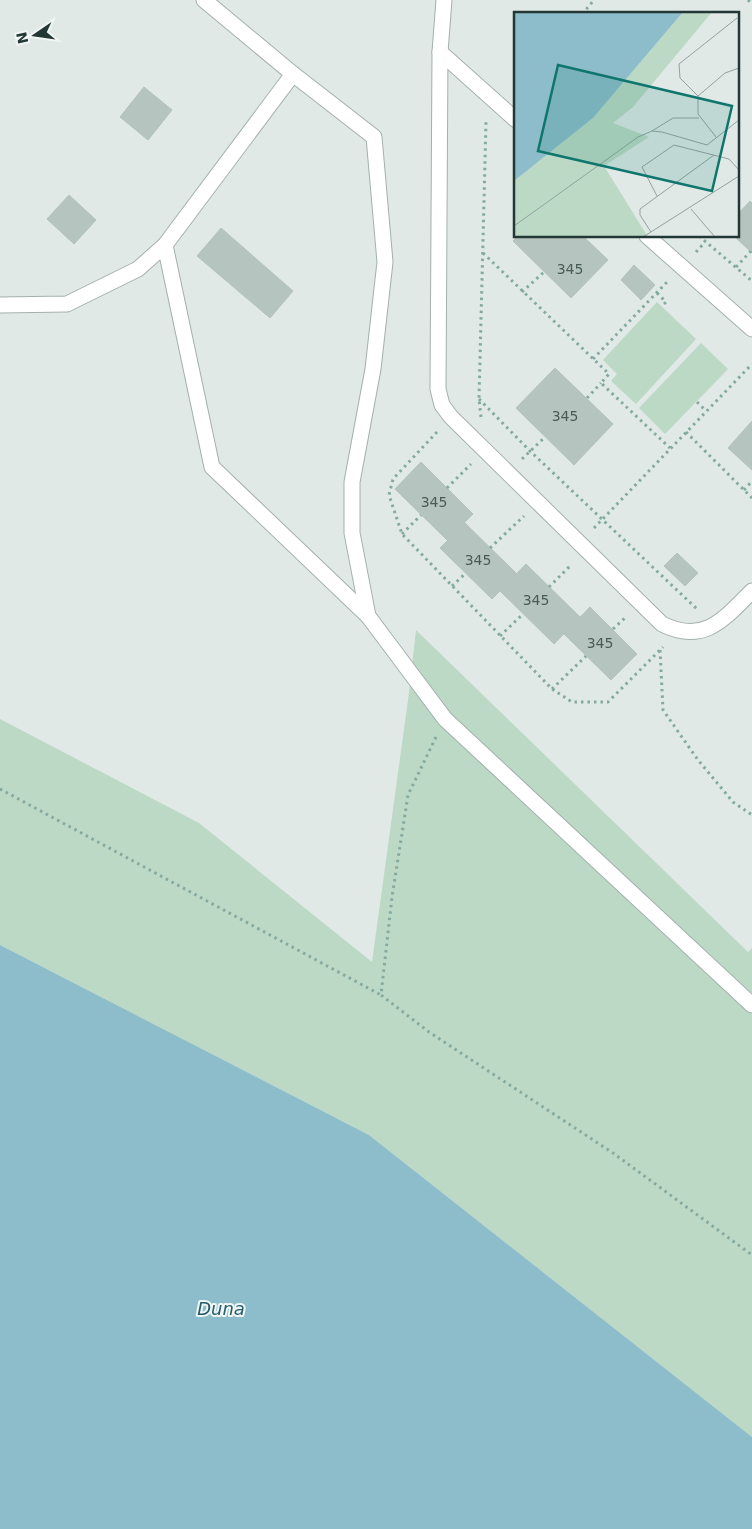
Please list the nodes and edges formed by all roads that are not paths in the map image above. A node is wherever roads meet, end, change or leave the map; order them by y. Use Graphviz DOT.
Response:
graph roads {
  1 [pos="204,0"];
  2 [pos="444,0"];
  3 [pos="440,52"];
  4 [pos="293,74"];
  5 [pos="514,118"];
  6 [pos="649,238"];
  7 [pos="165,245"];
  8 [pos="0,305"];
  9 [pos="752,329"];
  10 [pos="752,592"];
  11 [pos="368,616"];
  12 [pos="752,1005"];
  1 -- 4 [label="street"];
  2 -- 3 [label="street"];
  3 -- 5 [label="street"];
  3 -- 10 [label="street"];
  4 -- 7 [label="street"];
  4 -- 11 [label="street"];
  6 -- 9 [label="street"];
  7 -- 8 [label="street"];
  7 -- 11 [label="street"];
  11 -- 12 [label="street"];
}
